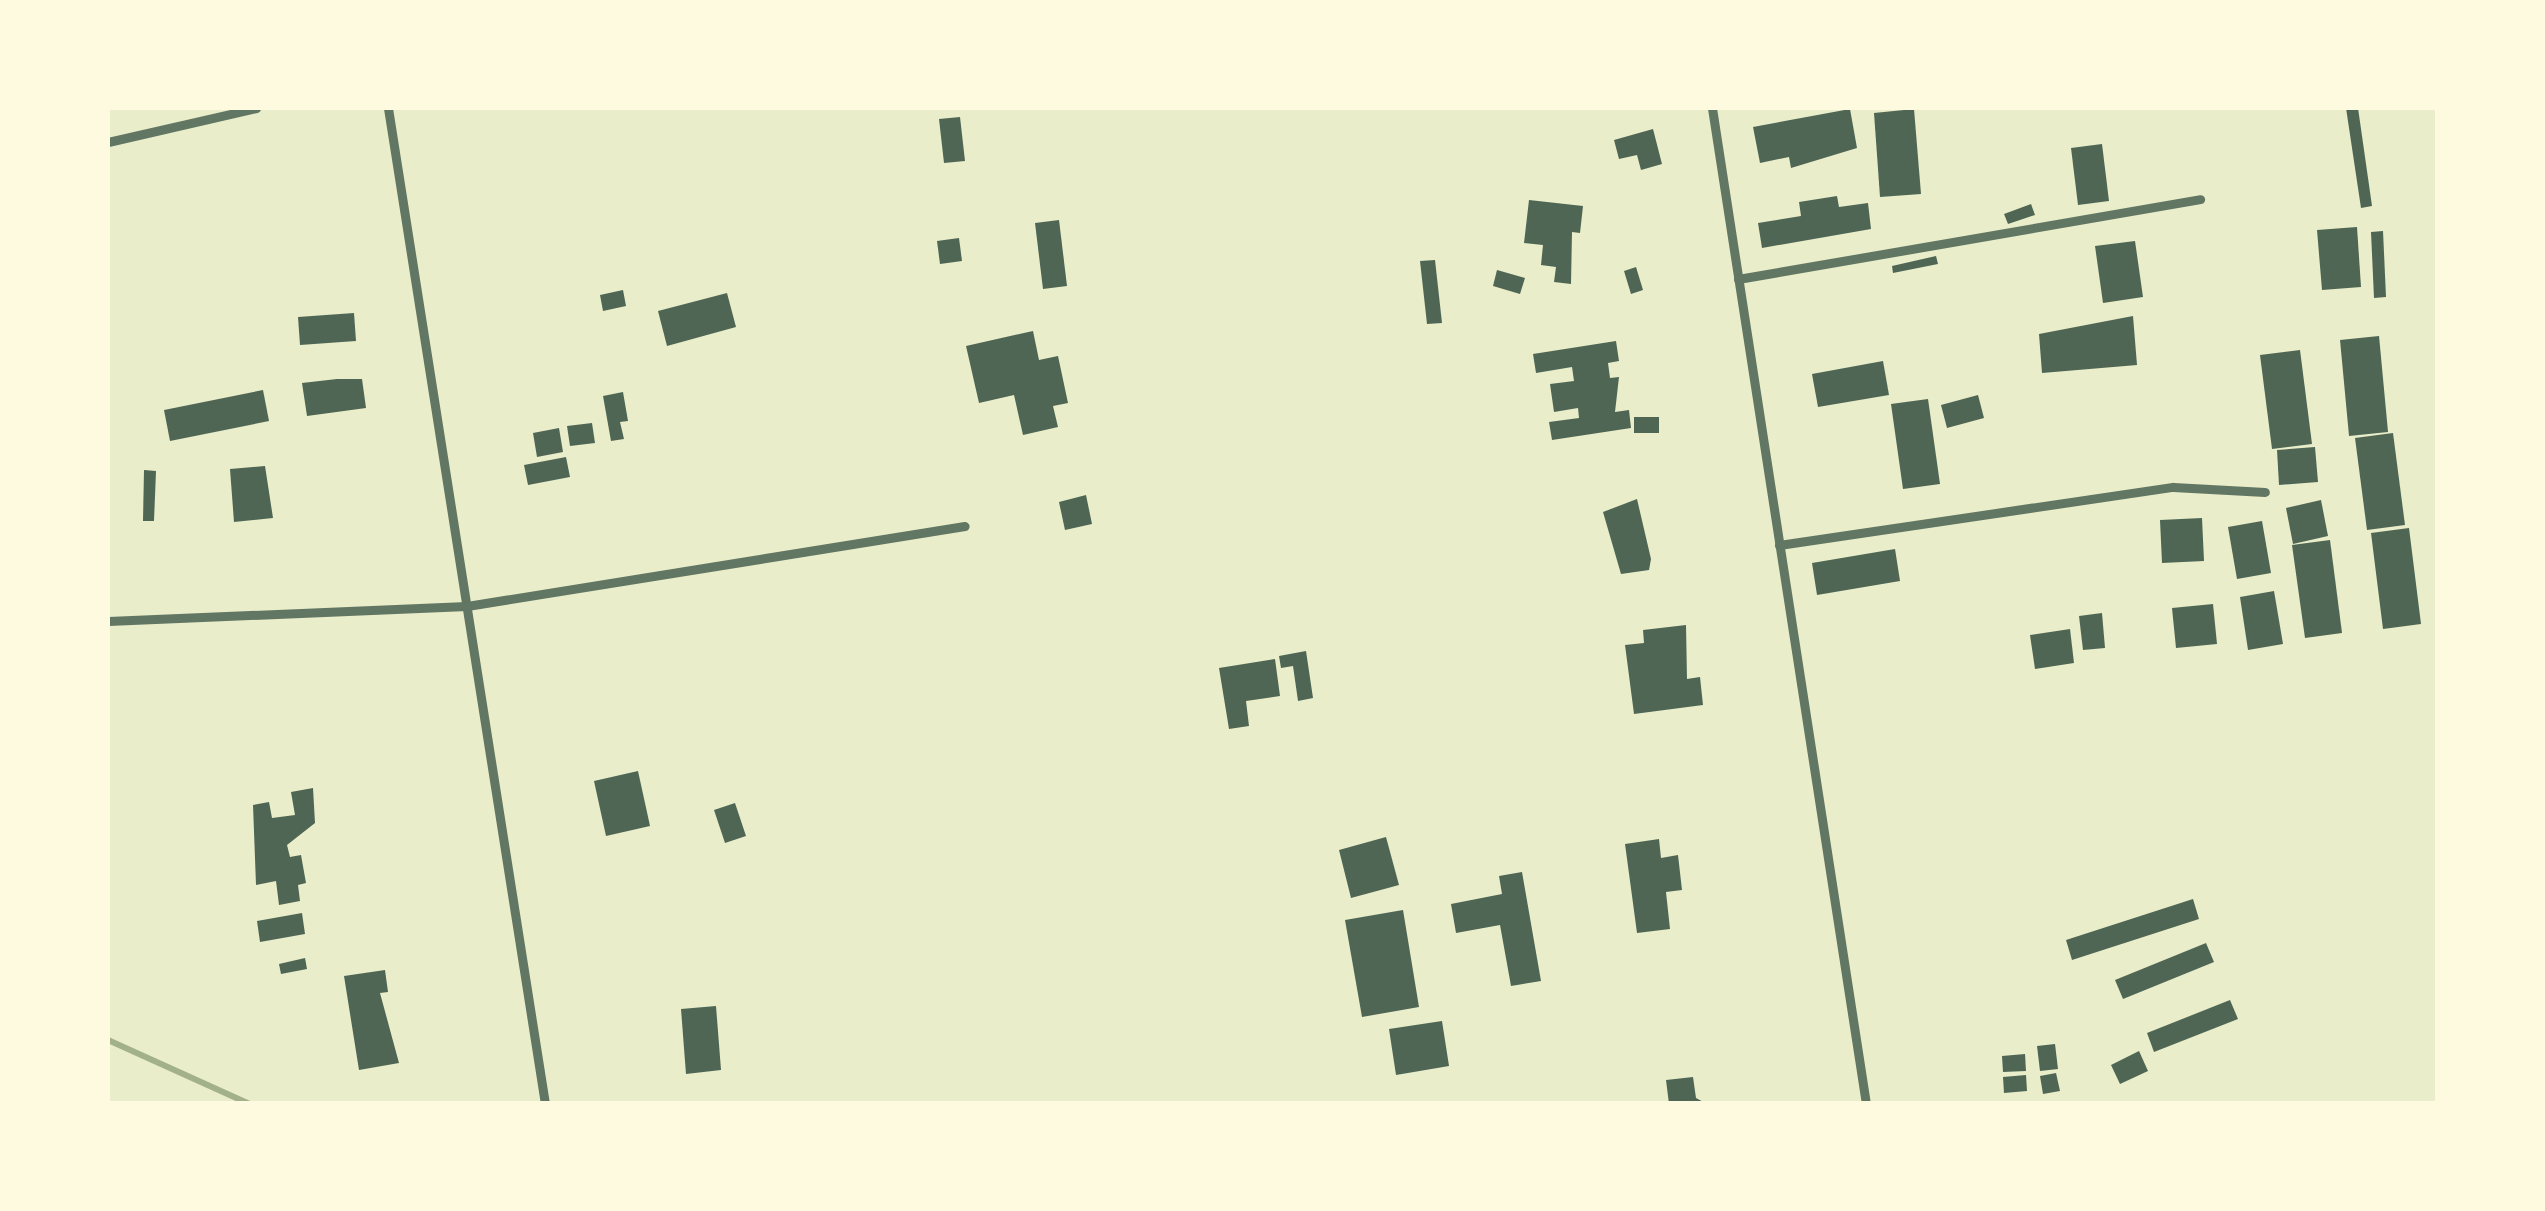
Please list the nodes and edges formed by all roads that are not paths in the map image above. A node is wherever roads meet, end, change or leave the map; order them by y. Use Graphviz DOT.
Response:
graph roads {
  1 [pos="256,108"];
  2 [pos="388,108"];
  3 [pos="1712,108"];
  4 [pos="108,142"];
  5 [pos="2200,199"];
  6 [pos="1738,279"];
  7 [pos="2265,492"];
  8 [pos="966,526"];
  9 [pos="1779,545"];
  10 [pos="468,606"];
  11 [pos="108,621"];
  12 [pos="545,1104"];
  13 [pos="1866,1104"];
  1 -- 4 [label="street"];
  2 -- 10 [label="street"];
  3 -- 6 [label="street"];
  5 -- 6 [label="street"];
  6 -- 9 [label="street"];
  7 -- 9 [label="street"];
  8 -- 10 [label="street"];
  9 -- 13 [label="street"];
  10 -- 11 [label="street"];
  10 -- 12 [label="street"];
}
